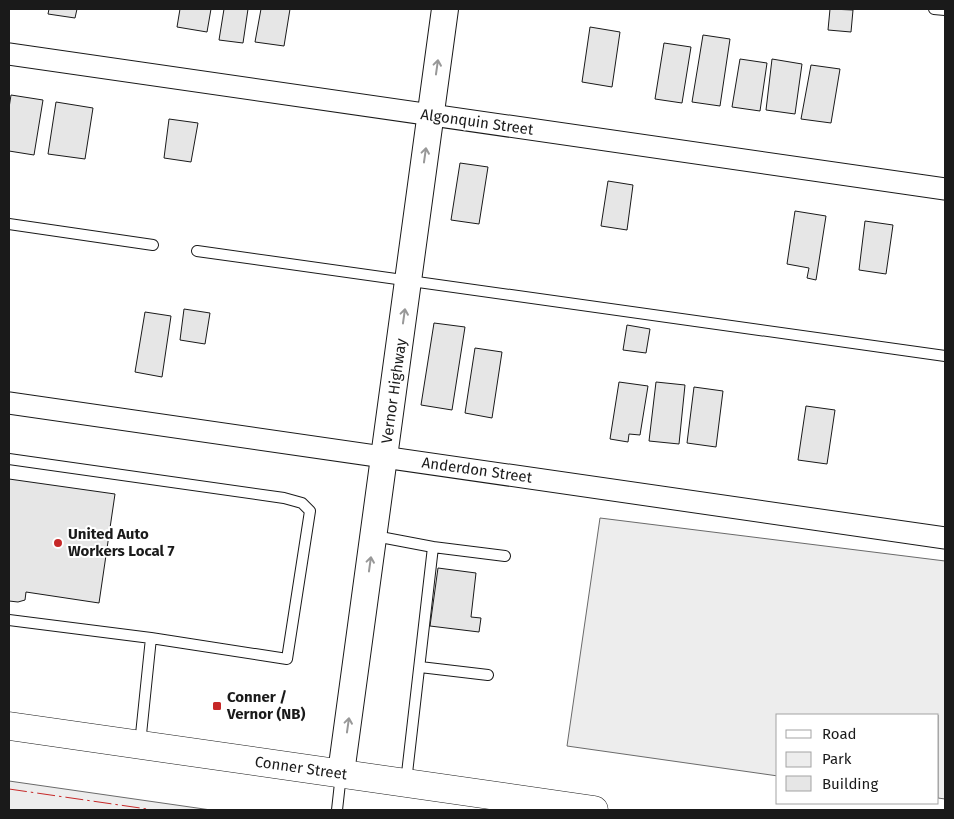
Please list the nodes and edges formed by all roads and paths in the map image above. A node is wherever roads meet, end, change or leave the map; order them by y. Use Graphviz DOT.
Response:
graph roads {
  1 [pos="445,9"];
  2 [pos="934,9"];
  3 [pos="945,10"];
  4 [pos="9,54"];
  5 [pos="430,115"];
  6 [pos="945,189"];
  7 [pos="9,224"];
  8 [pos="152,245"];
  9 [pos="197,252"];
  10 [pos="408,282"];
  11 [pos="945,356"];
  12 [pos="9,403"];
  13 [pos="385,457"];
  14 [pos="9,459"];
  15 [pos="374,536"];
  16 [pos="945,538"];
  17 [pos="433,547"];
  18 [pos="505,556"];
  19 [pos="9,620"];
  20 [pos="151,638"];
  21 [pos="420,667"];
  22 [pos="488,675"];
  23 [pos="9,726"];
  24 [pos="140,745"];
  25 [pos="341,774"];
  26 [pos="406,783"];
  27 [pos="337,810"];
  28 [pos="594,810"];
  5 -- 1 [label="street, Vernor Highway, one-way"];
  2 -- 3 [label="lane"];
  4 -- 5 [label="street, Algonquin Street"];
  5 -- 6 [label="street, Algonquin Street"];
  10 -- 5 [label="street, Vernor Highway, one-way"];
  7 -- 8 [label="lane"];
  9 -- 10 [label="lane"];
  10 -- 11 [label="lane"];
  13 -- 10 [label="street, Vernor Highway, one-way"];
  12 -- 13 [label="street, Anderdon Street"];
  13 -- 15 [label="street, Vernor Highway"];
  13 -- 16 [label="street, Anderdon Street"];
  14 -- 20 [label="lane"];
  15 -- 17 [label="lane"];
  25 -- 15 [label="street, Vernor Highway, one-way"];
  17 -- 18 [label="lane"];
  17 -- 21 [label="lane"];
  19 -- 20 [label="lane"];
  20 -- 24 [label="lane"];
  21 -- 22 [label="lane"];
  21 -- 26 [label="lane"];
  23 -- 24 [label="main road, Conner Street"];
  24 -- 25 [label="main road, Conner Street"];
  25 -- 26 [label="main road, Conner Street"];
  25 -- 27 [label="lane"];
  26 -- 28 [label="main road, Conner Street"];
}
